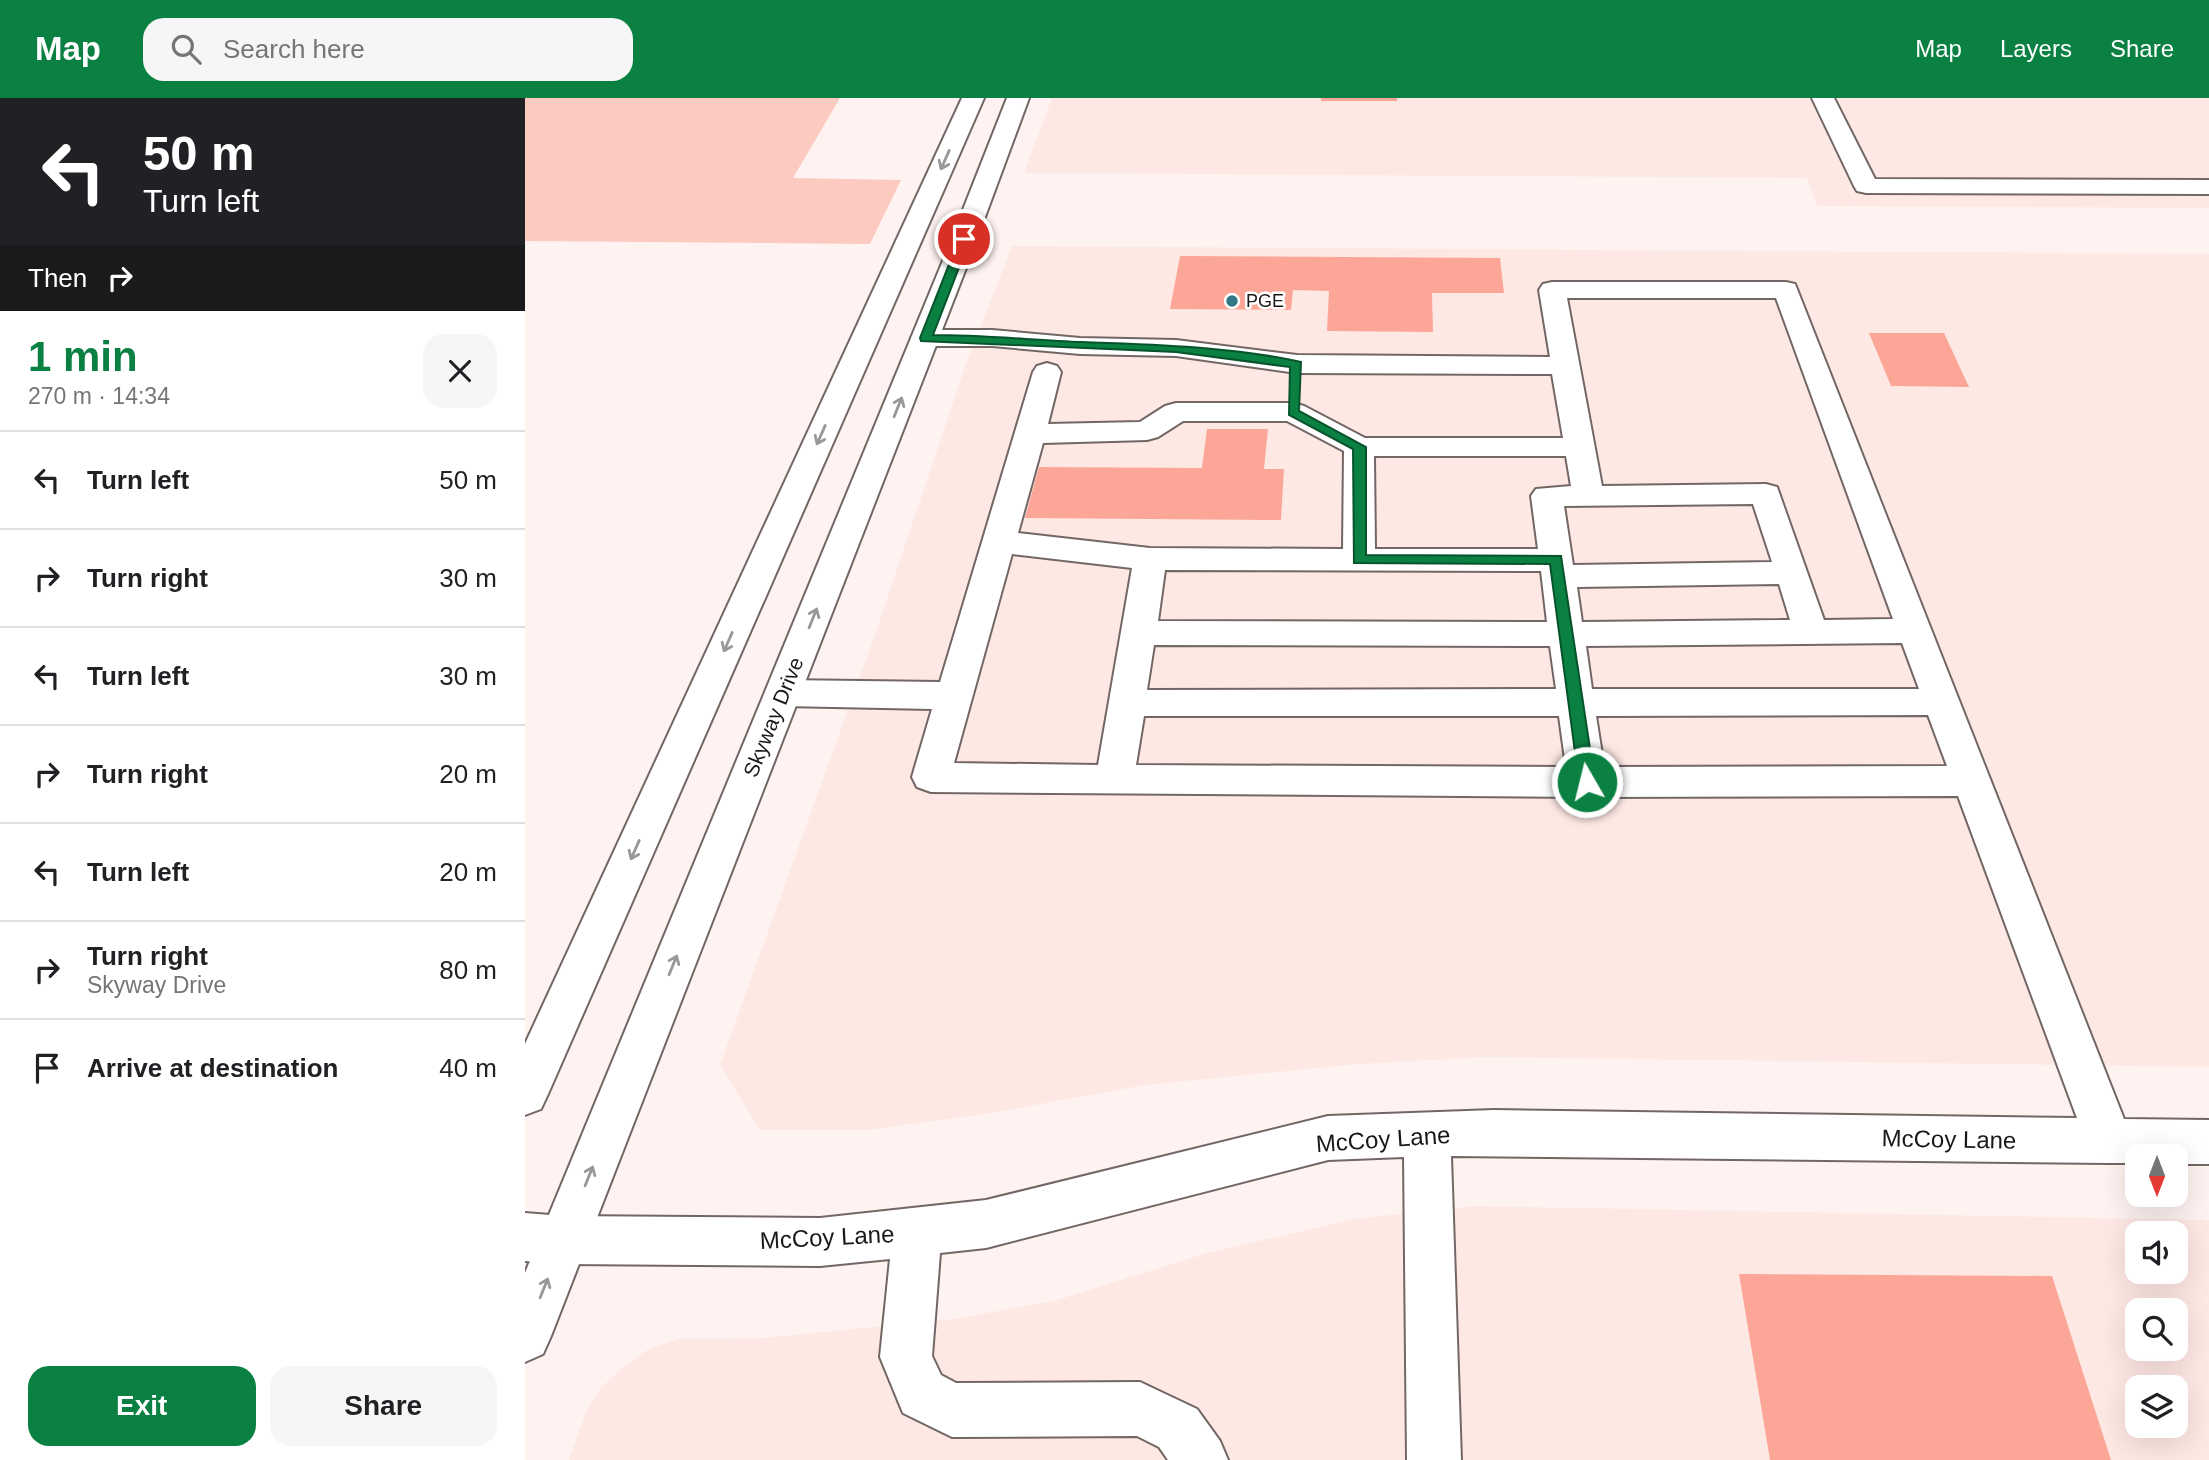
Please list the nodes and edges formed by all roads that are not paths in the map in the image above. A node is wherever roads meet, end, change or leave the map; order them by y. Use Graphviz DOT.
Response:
graph roads {
  1 [pos="973,98"];
  2 [pos="1018,98"];
  3 [pos="1823,98"];
  4 [pos="2209,187"];
  5 [pos="925,338"];
  6 [pos="1297,364"];
  7 [pos="1565,366"];
  8 [pos="1047,372"];
  9 [pos="1293,412"];
  10 [pos="1030,433"];
  11 [pos="1359,447"];
  12 [pos="1578,447"];
  13 [pos="1587,496"];
  14 [pos="999,542"];
  15 [pos="1150,559"];
  16 [pos="1359,560"];
  17 [pos="1557,568"];
  18 [pos="1791,573"];
  19 [pos="1915,631"];
  20 [pos="1811,632"];
  21 [pos="1139,633"];
  22 [pos="1566,634"];
  23 [pos="782,693"];
  24 [pos="954,696"];
  25 [pos="1943,702"];
  26 [pos="1576,703"];
  27 [pos="1127,704"];
  28 [pos="1115,780"];
  29 [pos="1970,781"];
  30 [pos="1587,782"];
  31 [pos="525,1094"];
  32 [pos="1427,1135"];
  33 [pos="2109,1141"];
  34 [pos="2209,1142"];
  35 [pos="917,1232"];
  36 [pos="544,1238"];
  37 [pos="525,1336"];
  38 [pos="1201,1460"];
  39 [pos="1434,1460"];
  1 -- 31 [label="main road, one-way"];
  2 -- 5 [label="main road, Skyway Drive"];
  3 -- 4 [label="main road"];
  5 -- 6 [label="main road"];
  23 -- 5 [label="main road, Skyway Drive, one-way"];
  6 -- 7 [label="main road"];
  6 -- 9 [label="main road"];
  7 -- 12 [label="main road"];
  7 -- 19 [label="main road"];
  8 -- 10 [label="main road"];
  9 -- 10 [label="main road"];
  9 -- 11 [label="main road"];
  10 -- 14 [label="main road"];
  11 -- 12 [label="main road"];
  11 -- 16 [label="main road"];
  12 -- 13 [label="main road"];
  13 -- 17 [label="main road"];
  13 -- 18 [label="main road"];
  14 -- 15 [label="main road"];
  14 -- 24 [label="main road"];
  15 -- 16 [label="main road"];
  15 -- 21 [label="main road"];
  16 -- 17 [label="main road"];
  17 -- 18 [label="main road"];
  17 -- 22 [label="main road"];
  18 -- 20 [label="main road"];
  19 -- 20 [label="main road"];
  19 -- 25 [label="main road"];
  20 -- 22 [label="main road"];
  21 -- 22 [label="main road"];
  21 -- 27 [label="main road"];
  22 -- 26 [label="main road"];
  23 -- 24 [label="main road"];
  36 -- 23 [label="main road, Skyway Drive, one-way"];
  24 -- 28 [label="main road"];
  25 -- 26 [label="main road"];
  25 -- 29 [label="main road"];
  26 -- 27 [label="main road"];
  26 -- 30 [label="main road"];
  27 -- 28 [label="main road"];
  28 -- 30 [label="main road"];
  29 -- 30 [label="main road"];
  29 -- 33 [label="main road"];
  32 -- 33 [label="main road, McCoy Lane"];
  32 -- 35 [label="main road, McCoy Lane"];
  32 -- 39 [label="main road"];
  33 -- 34 [label="main road, McCoy Lane"];
  35 -- 36 [label="main road, McCoy Lane"];
  35 -- 38 [label="main road"];
  37 -- 36 [label="main road, Skyway Drive, one-way"];
}
